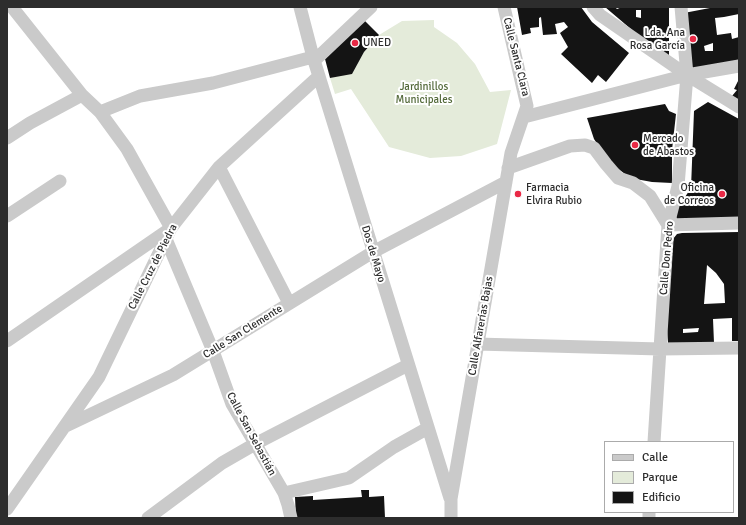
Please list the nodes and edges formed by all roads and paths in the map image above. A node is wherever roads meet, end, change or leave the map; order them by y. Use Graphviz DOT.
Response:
graph roads {
  1 [pos="12,7"];
  2 [pos="300,7"];
  3 [pos="370,7"];
  4 [pos="504,7"];
  5 [pos="593,7"];
  6 [pos="681,7"];
  7 [pos="313,59"];
  8 [pos="739,66"];
  9 [pos="687,75"];
  10 [pos="319,76"];
  11 [pos="82,95"];
  12 [pos="739,107"];
  13 [pos="100,112"];
  14 [pos="524,117"];
  15 [pos="7,138"];
  16 [pos="511,153"];
  17 [pos="219,167"];
  18 [pos="508,168"];
  19 [pos="60,181"];
  20 [pos="506,182"];
  21 [pos="7,216"];
  22 [pos="739,223"];
  23 [pos="668,225"];
  24 [pos="168,234"];
  25 [pos="373,252"];
  26 [pos="290,303"];
  27 [pos="7,341"];
  28 [pos="477,344"];
  29 [pos="739,348"];
  30 [pos="660,349"];
  31 [pos="213,351"];
  32 [pos="408,364"];
  33 [pos="64,427"];
  34 [pos="428,428"];
  35 [pos="654,441"];
  36 [pos="255,444"];
  37 [pos="284,493"];
  38 [pos="450,500"];
  39 [pos="7,509"];
  40 [pos="151,517"];
  41 [pos="292,518"];
  42 [pos="450,518"];
  1 -- 11 [label="street, Calle San Sebastián"];
  2 -- 7 [label="street, Dos de Mayo"];
  3 -- 7 [label="street"];
  4 -- 14 [label="street, Calle Santa Clara"];
  5 -- 9 [label="street"];
  6 -- 9 [label="street, Calle Don Pedro"];
  7 -- 10 [label="street, Dos de Mayo"];
  7 -- 13 [label="street"];
  8 -- 9 [label="street"];
  9 -- 12 [label="street"];
  9 -- 14 [label="street"];
  9 -- 23 [label="street, Calle Don Pedro"];
  10 -- 17 [label="street, Calle Cruz de Piedra"];
  10 -- 25 [label="street, Dos de Mayo"];
  11 -- 13 [label="street, Calle San Sebastián"];
  11 -- 15 [label="street"];
  13 -- 24 [label="street, Calle San Sebastián"];
  14 -- 16 [label="street, Calle Santa Clara"];
  16 -- 18 [label="street, Calle Alfarerías Bajas"];
  17 -- 24 [label="street, Calle Cruz de Piedra"];
  17 -- 26 [label="street"];
  18 -- 20 [label="street, Calle Alfarerías Bajas"];
  18 -- 23 [label="street"];
  19 -- 21 [label="street"];
  20 -- 25 [label="street, Calle San Clemente"];
  20 -- 28 [label="street, Calle Alfarerías Bajas"];
  22 -- 23 [label="street"];
  23 -- 30 [label="street, Calle Don Pedro"];
  24 -- 27 [label="street"];
  24 -- 31 [label="street, Calle San Sebastián"];
  24 -- 33 [label="street, Calle Cruz de Piedra"];
  25 -- 26 [label="street, Calle San Clemente"];
  25 -- 32 [label="street, Dos de Mayo"];
  26 -- 31 [label="street, Calle San Clemente"];
  28 -- 30 [label="street"];
  28 -- 38 [label="street, Calle Alfarerías Bajas"];
  29 -- 30 [label="street"];
  30 -- 35 [label="street, Calle Don Pedro"];
  31 -- 33 [label="street, Calle San Clemente"];
  31 -- 36 [label="street, Calle San Sebastián"];
  32 -- 34 [label="street, Dos de Mayo"];
  32 -- 36 [label="street"];
  33 -- 39 [label="street, Calle San Clemente"];
  34 -- 37 [label="street"];
  34 -- 38 [label="street, Dos de Mayo"];
  36 -- 37 [label="street, Calle San Sebastián"];
  36 -- 40 [label="street"];
  37 -- 41 [label="street, Calle San Sebastián"];
  38 -- 42 [label="street"];
}
